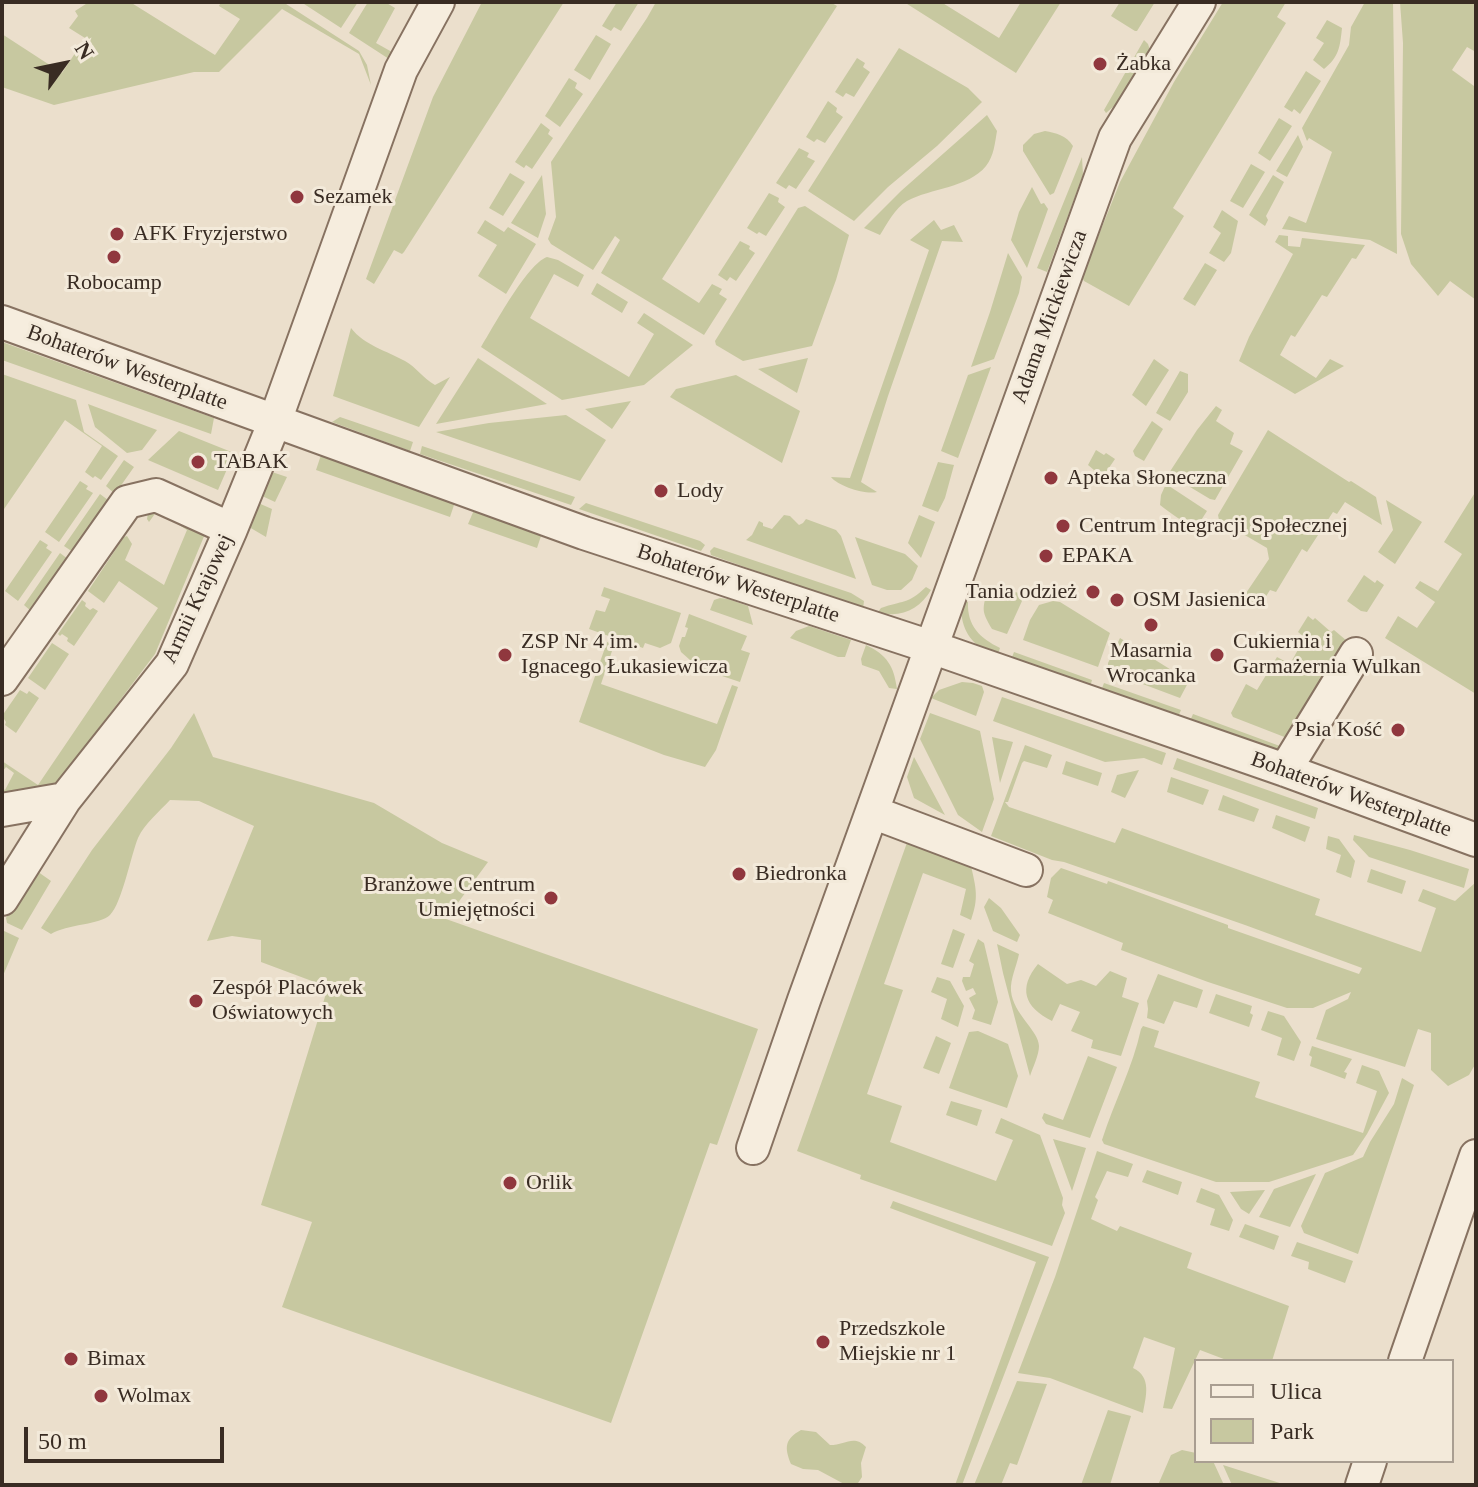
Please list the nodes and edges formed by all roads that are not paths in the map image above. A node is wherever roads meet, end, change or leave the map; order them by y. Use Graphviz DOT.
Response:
graph roads {
  1 [pos="438,2"];
  2 [pos="1199,2"];
  3 [pos="2,322"];
  4 [pos="275,421"];
  5 [pos="231,529"];
  6 [pos="931,647"];
  7 [pos="1356,654"];
  8 [pos="2,679"];
  9 [pos="1285,770"];
  10 [pos="65,799"];
  11 [pos="2,810"];
  12 [pos="872,812"];
  13 [pos="1476,840"];
  14 [pos="1026,870"];
  15 [pos="2,899"];
  16 [pos="753,1148"];
  17 [pos="1476,1156"];
  18 [pos="1463,1234"];
  19 [pos="1406,1359"];
  20 [pos="1369,1463"];
  21 [pos="1362,1485"];
  1 -- 4 [label="street, Armii Krajowej"];
  2 -- 6 [label="street, Adama Mickiewicza"];
  3 -- 4 [label="street, Bohaterów Westerplatte"];
  4 -- 5 [label="street, Armii Krajowej"];
  4 -- 6 [label="street, Bohaterów Westerplatte"];
  5 -- 8 [label="street"];
  5 -- 10 [label="street, Armii Krajowej"];
  6 -- 9 [label="street, Bohaterów Westerplatte"];
  6 -- 12 [label="street, Adama Mickiewicza"];
  7 -- 9 [label="street"];
  9 -- 13 [label="street, Bohaterów Westerplatte"];
  10 -- 11 [label="street"];
  10 -- 15 [label="street, Armii Krajowej"];
  12 -- 14 [label="street"];
  12 -- 16 [label="street, Adama Mickiewicza"];
  17 -- 18 [label="street"];
  18 -- 19 [label="street"];
  20 -- 21 [label="street"];
}
